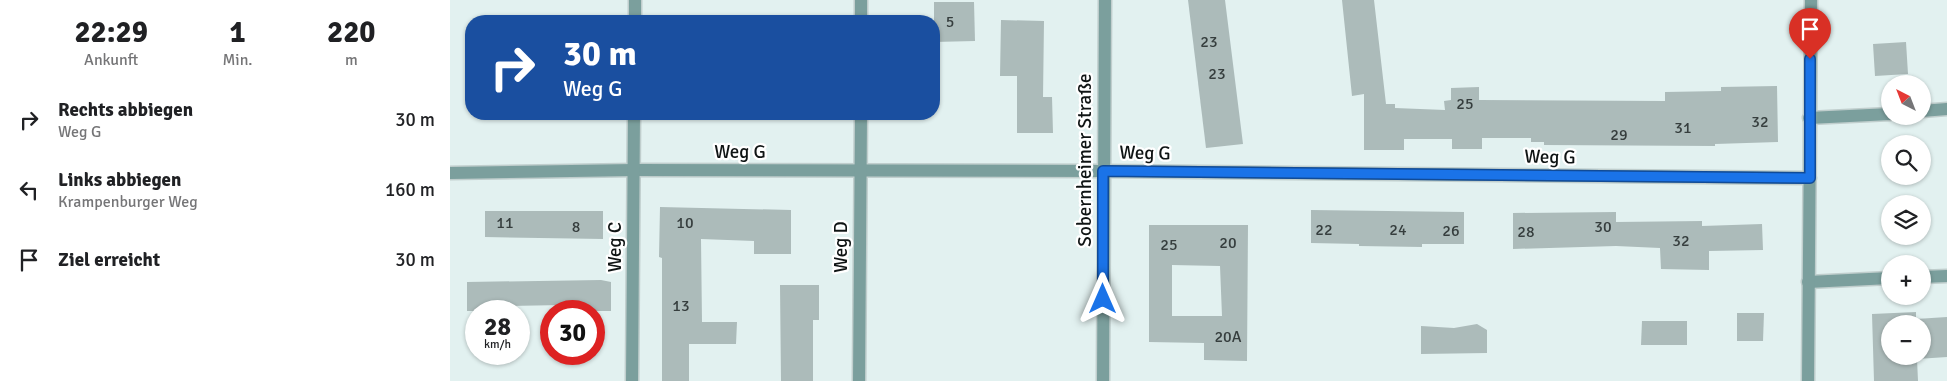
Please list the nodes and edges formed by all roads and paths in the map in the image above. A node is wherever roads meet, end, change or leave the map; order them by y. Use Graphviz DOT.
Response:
graph roads {
  1 [pos="636,0"];
  2 [pos="861,0"];
  3 [pos="1105,0"];
  4 [pos="1811,0"];
  5 [pos="635,15"];
  6 [pos="861,15"];
  7 [pos="1947,109"];
  8 [pos="1931,110"];
  9 [pos="1881,114"];
  10 [pos="1809,118"];
  11 [pos="634,120"];
  12 [pos="861,120"];
  13 [pos="634,170"];
  14 [pos="860,171"];
  15 [pos="1103,171"];
  16 [pos="450,173"];
  17 [pos="1810,178"];
  18 [pos="1947,276"];
  19 [pos="1931,277"];
  20 [pos="1881,278"];
  21 [pos="1808,282"];
  22 [pos="632,381"];
  23 [pos="859,381"];
  24 [pos="1103,381"];
  25 [pos="1808,381"];
  1 -- 5 [label="street"];
  2 -- 6 [label="street"];
  3 -- 15 [label="street, Sobernheimer Straße"];
  4 -- 10 [label="street"];
  7 -- 8 [label="street"];
  9 -- 10 [label="street"];
  10 -- 17 [label="street"];
  11 -- 13 [label="street, Weg C"];
  12 -- 14 [label="street, Weg D"];
  13 -- 14 [label="street, Weg G"];
  13 -- 16 [label="street, Weg G"];
  13 -- 22 [label="street, Weg C"];
  14 -- 15 [label="street, Weg G"];
  14 -- 23 [label="street, Weg D"];
  15 -- 17 [label="street, Weg G"];
  15 -- 24 [label="street, Sobernheimer Straße"];
  17 -- 21 [label="street"];
  18 -- 19 [label="street"];
  20 -- 21 [label="street"];
  21 -- 25 [label="street"];
}
